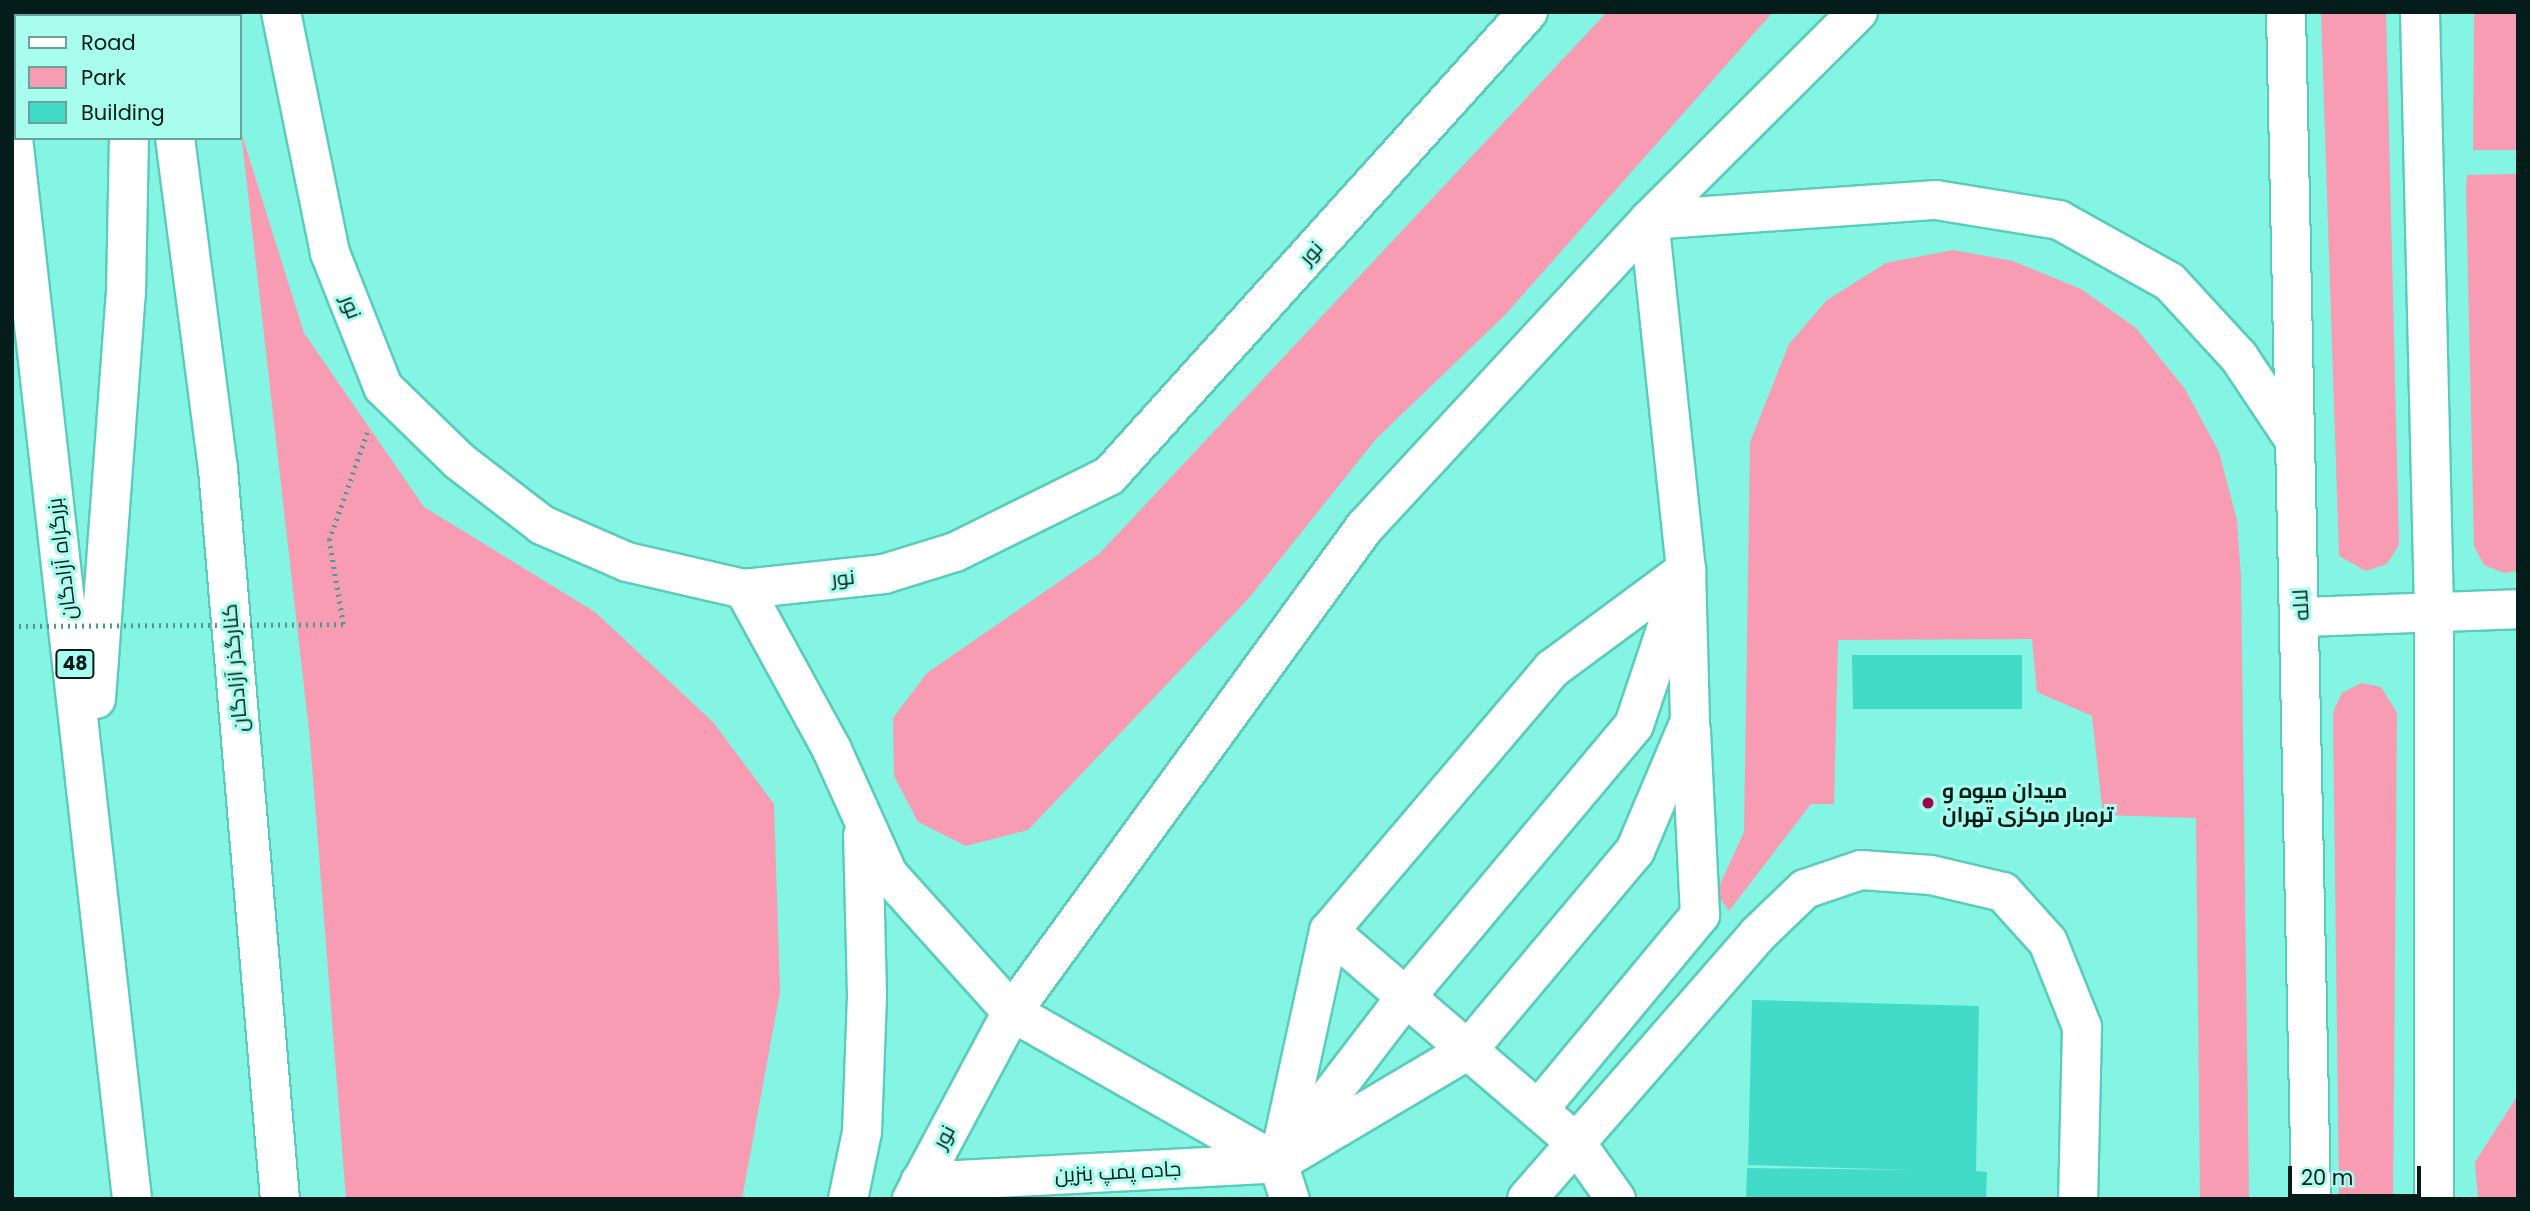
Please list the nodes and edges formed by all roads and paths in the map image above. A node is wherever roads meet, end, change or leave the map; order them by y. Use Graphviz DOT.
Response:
graph roads {
  1 [pos="281,12"];
  2 [pos="1528,12"];
  3 [pos="1858,12"];
  4 [pos="2286,12"];
  5 [pos="2420,12"];
  6 [pos="12,129"];
  7 [pos="129,140"];
  8 [pos="175,140"];
  9 [pos="1649,220"];
  10 [pos="383,387"];
  11 [pos="2291,435"];
  12 [pos="1686,570"];
  13 [pos="744,589"];
  14 [pos="2518,609"];
  15 [pos="2434,610"];
  16 [pos="2302,617"];
  17 [pos="12,626"];
  18 [pos="1690,721"];
  19 [pos="89,792"];
  20 [pos="862,822"];
  21 [pos="1329,931"];
  22 [pos="1405,998"];
  23 [pos="1012,1012"];
  24 [pos="1467,1051"];
  25 [pos="1538,1110"];
  26 [pos="1576,1143"];
  27 [pos="1278,1163"];
  28 [pos="916,1191"];
  29 [pos="132,1199"];
  30 [pos="280,1199"];
  31 [pos="848,1199"];
  32 [pos="1290,1199"];
  33 [pos="1527,1199"];
  34 [pos="1616,1199"];
  35 [pos="2078,1199"];
  36 [pos="2311,1199"];
  37 [pos="2434,1199"];
  1 -- 10 [label="main road, نور"];
  2 -- 13 [label="main road, نور"];
  3 -- 9 [label="main road, نور"];
  4 -- 11 [label="main road, لاله"];
  5 -- 15 [label="main road"];
  6 -- 19 [label="main road, بزرگراه آزادگان / 48"];
  7 -- 19 [label="main road"];
  8 -- 30 [label="main road, کنارگذر آزادگان"];
  9 -- 11 [label="main road"];
  9 -- 12 [label="main road"];
  9 -- 23 [label="main road, نور"];
  10 -- 13 [label="main road, نور"];
  10 -- 17 [label="path, bridge"];
  11 -- 16 [label="main road, لاله"];
  12 -- 18 [label="main road"];
  12 -- 21 [label="main road"];
  12 -- 22 [label="main road"];
  13 -- 20 [label="main road"];
  14 -- 15 [label="main road"];
  15 -- 16 [label="main road"];
  15 -- 37 [label="main road"];
  16 -- 36 [label="main road, لاله"];
  18 -- 24 [label="main road"];
  18 -- 25 [label="main road"];
  19 -- 29 [label="main road, بزرگراه آزادگان / 48"];
  20 -- 23 [label="main road"];
  20 -- 31 [label="main road"];
  21 -- 22 [label="main road"];
  21 -- 27 [label="main road"];
  22 -- 24 [label="main road"];
  22 -- 27 [label="main road"];
  23 -- 27 [label="main road"];
  23 -- 28 [label="main road, نور"];
  24 -- 25 [label="main road"];
  24 -- 27 [label="main road"];
  25 -- 26 [label="main road"];
  26 -- 33 [label="main road"];
  26 -- 34 [label="main road"];
  26 -- 35 [label="main road"];
  27 -- 28 [label="main road, جاده پمپ بنزین"];
  27 -- 32 [label="main road"];
}
